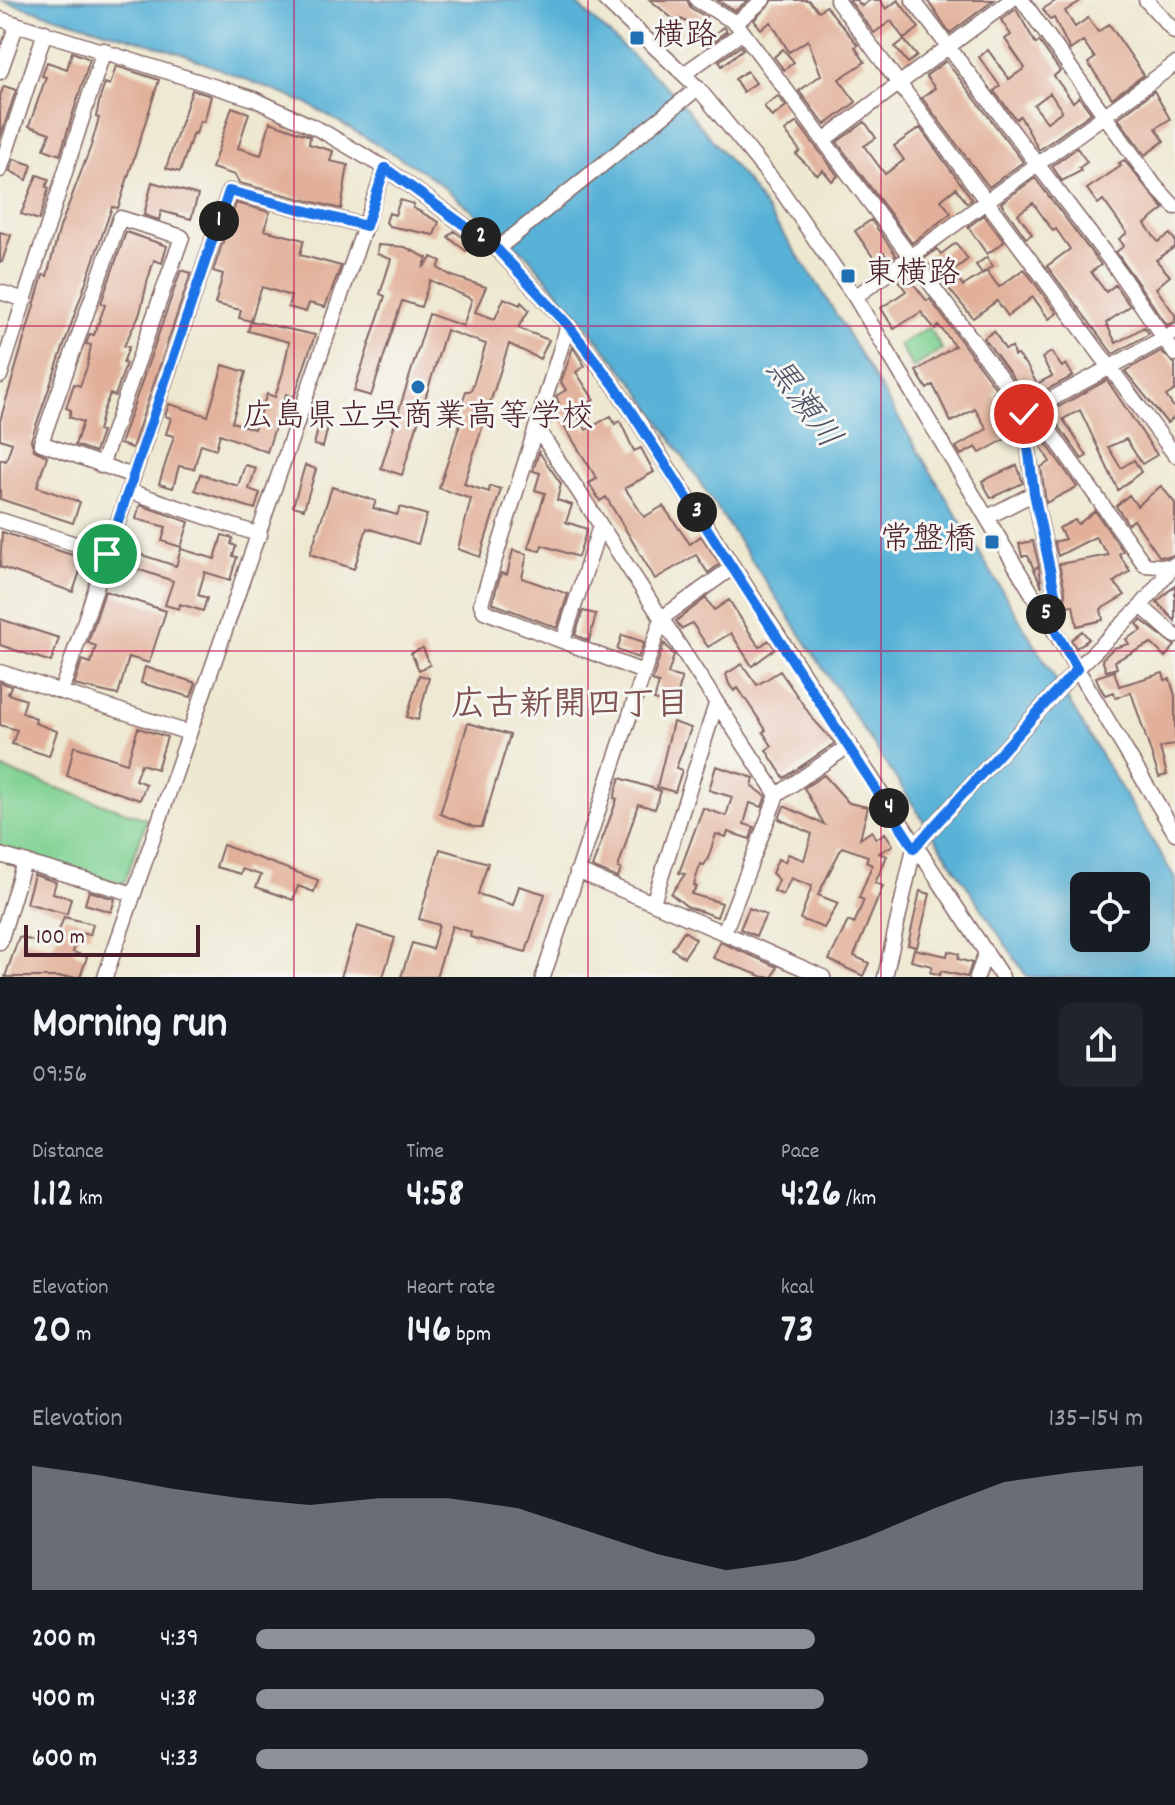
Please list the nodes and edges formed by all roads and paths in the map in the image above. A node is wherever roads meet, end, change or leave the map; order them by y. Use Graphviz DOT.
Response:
graph roads {
  1 [pos="605,0"];
  2 [pos="697,0"];
  3 [pos="763,0"];
  4 [pos="837,0"];
  5 [pos="913,0"];
  6 [pos="1011,0"];
  7 [pos="1022,0"];
  8 [pos="1146,0"];
  9 [pos="0,19"];
  10 [pos="17,24"];
  11 [pos="740,28"];
  12 [pos="45,32"];
  13 [pos="1175,32"];
  14 [pos="949,46"];
  15 [pos="104,50"];
  16 [pos="1175,64"];
  17 [pos="0,72"];
  18 [pos="685,73"];
  19 [pos="900,84"];
  20 [pos="694,92"];
  21 [pos="1105,112"];
  22 [pos="825,139"];
  23 [pos="1036,163"];
  24 [pos="385,168"];
  25 [pos="0,170"];
  26 [pos="987,203"];
  27 [pos="1175,207"];
  28 [pos="366,226"];
  29 [pos="501,246"];
  30 [pos="911,258"];
  31 [pos="0,292"];
  32 [pos="855,297"];
  33 [pos="25,300"];
  34 [pos="568,325"];
  35 [pos="1169,336"];
  36 [pos="1175,354"];
  37 [pos="1112,368"];
  38 [pos="0,376"];
  39 [pos="1035,410"];
  40 [pos="537,428"];
  41 [pos="1175,455"];
  42 [pos="101,466"];
  43 [pos="133,476"];
  44 [pos="129,491"];
  45 [pos="1034,493"];
  46 [pos="988,517"];
  47 [pos="0,520"];
  48 [pos="600,526"];
  49 [pos="260,535"];
  50 [pos="107,554"];
  51 [pos="1174,566"];
  52 [pos="733,567"];
  53 [pos="1038,600"];
  54 [pos="1141,606"];
  55 [pos="662,618"];
  56 [pos="1175,636"];
  57 [pos="563,641"];
  58 [pos="0,672"];
  59 [pos="643,672"];
  60 [pos="1073,673"];
  61 [pos="61,692"];
  62 [pos="716,704"];
  63 [pos="189,733"];
  64 [pos="850,745"];
  65 [pos="777,795"];
  66 [pos="1175,833"];
  67 [pos="917,844"];
  68 [pos="0,855"];
  69 [pos="24,862"];
  70 [pos="577,871"];
  71 [pos="134,894"];
  72 [pos="653,903"];
  73 [pos="724,933"];
  74 [pos="0,942"];
  75 [pos="986,952"];
  76 [pos="105,977"];
  77 [pos="543,977"];
  78 [pos="823,977"];
  79 [pos="885,977"];
  80 [pos="977,977"];
  81 [pos="1002,977"];
  1 -- 18 [label="street"];
  2 -- 11 [label="street"];
  3 -- 11 [label="street"];
  4 -- 19 [label="street"];
  5 -- 14 [label="street"];
  6 -- 14 [label="street"];
  7 -- 21 [label="street"];
  8 -- 13 [label="street"];
  9 -- 10 [label="street"];
  10 -- 12 [label="street"];
  10 -- 17 [label="street"];
  11 -- 18 [label="street"];
  11 -- 22 [label="street"];
  12 -- 15 [label="street"];
  12 -- 25 [label="street"];
  14 -- 19 [label="street"];
  14 -- 23 [label="street"];
  15 -- 24 [label="street"];
  15 -- 33 [label="street"];
  16 -- 21 [label="street"];
  18 -- 20 [label="street"];
  19 -- 22 [label="street"];
  19 -- 26 [label="street"];
  20 -- 29 [label="street"];
  20 -- 32 [label="street"];
  21 -- 23 [label="street"];
  21 -- 27 [label="street"];
  22 -- 30 [label="street"];
  23 -- 26 [label="street"];
  23 -- 35 [label="street"];
  24 -- 28 [label="street"];
  24 -- 29 [label="street"];
  26 -- 30 [label="street"];
  26 -- 37 [label="street"];
  28 -- 43 [label="street"];
  28 -- 49 [label="street"];
  29 -- 34 [label="street"];
  30 -- 32 [label="street"];
  30 -- 39 [label="street"];
  31 -- 33 [label="street"];
  32 -- 46 [label="street"];
  33 -- 38 [label="street"];
  34 -- 40 [label="street"];
  34 -- 52 [label="street"];
  35 -- 36 [label="street"];
  35 -- 37 [label="street"];
  37 -- 39 [label="street"];
  37 -- 41 [label="street"];
  39 -- 45 [label="street"];
  39 -- 51 [label="street"];
  40 -- 48 [label="street"];
  40 -- 57 [label="street"];
  42 -- 42 [label="street"];
  42 -- 43 [label="street"];
  43 -- 44 [label="street"];
  44 -- 49 [label="street"];
  44 -- 50 [label="street"];
  45 -- 46 [label="street"];
  45 -- 53 [label="street"];
  46 -- 53 [label="street"];
  47 -- 50 [label="street"];
  48 -- 55 [label="street"];
  48 -- 57 [label="street"];
  49 -- 63 [label="street"];
  50 -- 61 [label="street"];
  51 -- 54 [label="street"];
  52 -- 55 [label="street"];
  52 -- 64 [label="street"];
  53 -- 60 [label="street"];
  54 -- 56 [label="street"];
  54 -- 60 [label="street"];
  55 -- 59 [label="street"];
  55 -- 62 [label="street"];
  57 -- 59 [label="street"];
  58 -- 61 [label="street"];
  59 -- 70 [label="street"];
  60 -- 66 [label="street"];
  60 -- 67 [label="street"];
  61 -- 63 [label="street"];
  62 -- 65 [label="street"];
  62 -- 72 [label="street"];
  63 -- 71 [label="street"];
  64 -- 65 [label="street"];
  64 -- 67 [label="street"];
  65 -- 73 [label="street"];
  67 -- 75 [label="street"];
  67 -- 79 [label="street"];
  68 -- 69 [label="street"];
  69 -- 71 [label="street"];
  69 -- 74 [label="street"];
  70 -- 72 [label="street"];
  70 -- 77 [label="street"];
  71 -- 76 [label="street"];
  72 -- 73 [label="street"];
  73 -- 78 [label="street"];
  75 -- 80 [label="street"];
  75 -- 81 [label="street"];
}
